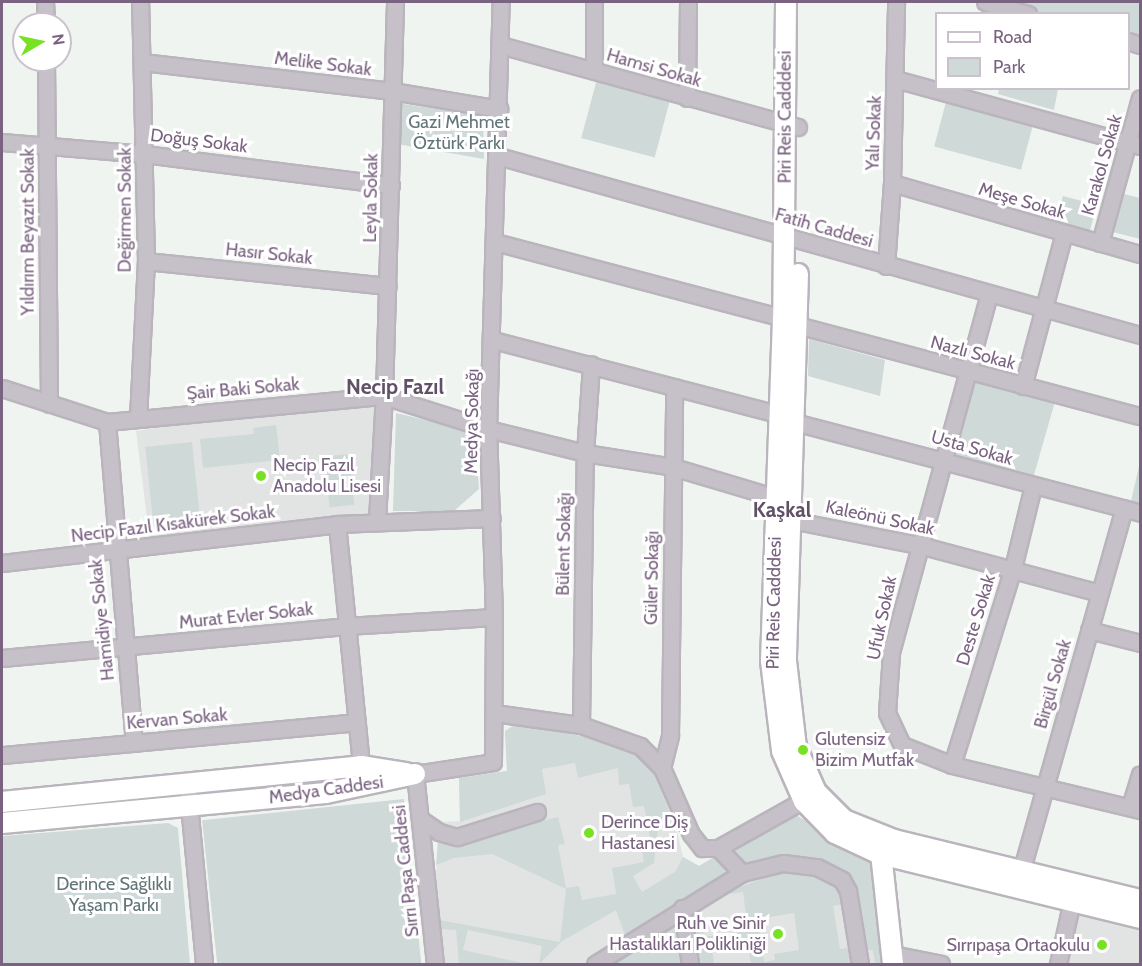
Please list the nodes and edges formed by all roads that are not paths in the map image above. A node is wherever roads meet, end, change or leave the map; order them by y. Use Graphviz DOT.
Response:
graph roads {
  1 [pos="140,2"];
  2 [pos="395,2"];
  3 [pos="501,2"];
  4 [pos="594,2"];
  5 [pos="688,2"];
  6 [pos="786,2"];
  7 [pos="798,2"];
  8 [pos="896,2"];
  9 [pos="985,2"];
  10 [pos="1021,12"];
  11 [pos="500,45"];
  12 [pos="142,62"];
  13 [pos="594,70"];
  14 [pos="46,72"];
  15 [pos="895,79"];
  16 [pos="935,90"];
  17 [pos="935,90"];
  18 [pos="392,91"];
  19 [pos="687,98"];
  20 [pos="1140,98"];
  21 [pos="499,109"];
  22 [pos="791,125"];
  23 [pos="2,142"];
  24 [pos="1134,144"];
  25 [pos="47,145"];
  26 [pos="144,154"];
  27 [pos="498,156"];
  28 [pos="892,183"];
  29 [pos="391,185"];
  30 [pos="1064,233"];
  31 [pos="792,239"];
  32 [pos="495,242"];
  33 [pos="1100,243"];
  34 [pos="1140,254"];
  35 [pos="146,261"];
  36 [pos="886,266"];
  37 [pos="388,286"];
  38 [pos="989,294"];
  39 [pos="1046,310"];
  40 [pos="790,322"];
  41 [pos="1140,335"];
  42 [pos="493,340"];
  43 [pos="591,364"];
  44 [pos="966,371"];
  45 [pos="1023,386"];
  46 [pos="674,387"];
  47 [pos="2,388"];
  48 [pos="384,396"];
  49 [pos="49,404"];
  50 [pos="1140,416"];
  51 [pos="138,418"];
  52 [pos="787,418"];
  53 [pos="107,422"];
  54 [pos="488,429"];
  55 [pos="585,453"];
  56 [pos="942,459"];
  57 [pos="673,466"];
  58 [pos="1033,486"];
  59 [pos="777,498"];
  60 [pos="1124,508"];
  61 [pos="1140,513"];
  62 [pos="492,518"];
  63 [pos="377,520"];
  64 [pos="791,520"];
  65 [pos="337,524"];
  66 [pos="919,545"];
  67 [pos="115,552"];
  68 [pos="2,563"];
  69 [pos="1013,568"];
  70 [pos="1100,593"];
  71 [pos="494,617"];
  72 [pos="346,626"];
  73 [pos="1089,630"];
  74 [pos="1140,643"];
  75 [pos="125,647"];
  76 [pos="2,658"];
  77 [pos="494,712"];
  78 [pos="356,722"];
  79 [pos="581,725"];
  80 [pos="134,743"];
  81 [pos="2,755"];
  82 [pos="361,765"];
  83 [pos="952,765"];
  84 [pos="662,768"];
  85 [pos="415,774"];
  86 [pos="1140,775"];
  87 [pos="187,783"];
  88 [pos="1044,787"];
  89 [pos="363,788"];
  90 [pos="810,797"];
  91 [pos="2,802"];
  92 [pos="189,806"];
  93 [pos="1135,808"];
  94 [pos="537,812"];
  95 [pos="420,819"];
  96 [pos="2,823"];
  97 [pos="887,847"];
  98 [pos="718,848"];
  99 [pos="1021,872"];
  100 [pos="742,873"];
  101 [pos="1074,892"];
  102 [pos="1140,900"];
  103 [pos="682,908"];
  104 [pos="1140,918"];
  105 [pos="898,960"];
  106 [pos="204,964"];
  107 [pos="435,964"];
  108 [pos="595,964"];
  109 [pos="690,964"];
  110 [pos="860,964"];
  111 [pos="941,964"];
  112 [pos="1058,964"];
  1 -- 12 [label="street, Değirmen Sokak"];
  2 -- 18 [label="street, Leyla Sokak"];
  3 -- 11 [label="street, Medya Sokağı"];
  4 -- 13 [label="street"];
  5 -- 19 [label="street"];
  6 -- 22 [label="main road, Piri Reis Cadddesi"];
  7 -- 22 [label="main road, Piri Reis Cadddesi"];
  8 -- 15 [label="street, Yalı Sokak"];
  9 -- 10 [label="street"];
  11 -- 13 [label="street, Hamsi Sokak"];
  11 -- 21 [label="street, Medya Sokağı"];
  12 -- 18 [label="street, Melike Sokak"];
  12 -- 26 [label="street, Değirmen Sokak"];
  13 -- 19 [label="street, Hamsi Sokak"];
  14 -- 25 [label="street, Yıldırım Beyazıt Sokak"];
  15 -- 17 [label="street"];
  15 -- 28 [label="street, Yalı Sokak"];
  16 -- 24 [label="street"];
  18 -- 21 [label="street, Melike Sokak"];
  18 -- 29 [label="street, Leyla Sokak"];
  19 -- 22 [label="street, Hamsi Sokak"];
  20 -- 24 [label="street, Karakol Sokak"];
  21 -- 27 [label="street, Medya Sokağı"];
  22 -- 31 [label="main road, Piri Reis Cadddesi"];
  23 -- 25 [label="street, Doğuş Sokak"];
  24 -- 33 [label="street, Karakol Sokak"];
  25 -- 26 [label="street, Doğuş Sokak"];
  25 -- 49 [label="street, Yıldırım Beyazıt Sokak"];
  26 -- 29 [label="street, Doğuş Sokak"];
  26 -- 35 [label="street, Değirmen Sokak"];
  27 -- 31 [label="street, Fatih Caddesi"];
  27 -- 32 [label="street, Medya Sokağı"];
  28 -- 30 [label="street, Meşe Sokak"];
  28 -- 36 [label="street, Yalı Sokak"];
  29 -- 37 [label="street, Leyla Sokak"];
  30 -- 33 [label="street, Meşe Sokak"];
  30 -- 39 [label="street"];
  31 -- 36 [label="street, Fatih Caddesi"];
  31 -- 40 [label="main road, Piri Reis Cadddesi"];
  32 -- 40 [label="street, Nazlı Sokak"];
  32 -- 42 [label="street, Medya Sokağı"];
  33 -- 34 [label="street, Meşe Sokak"];
  35 -- 37 [label="street, Hasır Sokak"];
  35 -- 51 [label="street, Değirmen Sokak"];
  36 -- 38 [label="street, Fatih Caddesi"];
  37 -- 48 [label="street, Leyla Sokak"];
  38 -- 39 [label="street, Fatih Caddesi"];
  38 -- 44 [label="street, Ufuk Sokak"];
  39 -- 41 [label="street, Fatih Caddesi"];
  39 -- 45 [label="street"];
  40 -- 44 [label="street, Nazlı Sokak"];
  40 -- 52 [label="main road, Piri Reis Cadddesi"];
  42 -- 43 [label="street, Usta Sokak"];
  42 -- 54 [label="street, Medya Sokağı"];
  43 -- 46 [label="street, Usta Sokak"];
  43 -- 55 [label="street, Bülent Sokağı"];
  44 -- 45 [label="street, Nazlı Sokak"];
  44 -- 56 [label="street, Ufuk Sokak"];
  45 -- 50 [label="street, Nazlı Sokak"];
  46 -- 52 [label="street, Usta Sokak"];
  46 -- 57 [label="street, Güler Sokağı"];
  47 -- 49 [label="street, Şair Baki Sokak"];
  48 -- 51 [label="street, Şair Baki Sokak"];
  48 -- 54 [label="street, Şair Baki Sokak"];
  48 -- 63 [label="street, Leyla Sokak"];
  49 -- 53 [label="street, Şair Baki Sokak"];
  51 -- 53 [label="street, Şair Baki Sokak"];
  52 -- 56 [label="street, Usta Sokak"];
  52 -- 59 [label="main road, Piri Reis Cadddesi"];
  52 -- 64 [label="main road, Piri Reis Cadddesi"];
  53 -- 67 [label="street, Hamidiye Sokak"];
  54 -- 55 [label="street"];
  54 -- 62 [label="street, Medya Sokağı"];
  55 -- 57 [label="street"];
  55 -- 79 [label="street, Bülent Sokağı"];
  56 -- 58 [label="street, Usta Sokak"];
  56 -- 66 [label="street, Ufuk Sokak"];
  57 -- 59 [label="street"];
  57 -- 84 [label="street, Güler Sokağı"];
  58 -- 60 [label="street, Usta Sokak"];
  58 -- 69 [label="street, Deste Sokak"];
  59 -- 64 [label="street"];
  59 -- 90 [label="main road, Piri Reis Cadddesi"];
  60 -- 61 [label="street, Usta Sokak"];
  60 -- 70 [label="street, Birgül Sokak"];
  62 -- 63 [label="street, Necip Fazıl Kısakürek Sokak"];
  62 -- 71 [label="street, Medya Sokağı"];
  63 -- 65 [label="street, Necip Fazıl Kısakürek Sokak"];
  64 -- 66 [label="street, Kaleönü Sokak"];
  64 -- 90 [label="main road, Piri Reis Cadddesi"];
  65 -- 67 [label="street, Necip Fazıl Kısakürek Sokak"];
  65 -- 72 [label="street"];
  66 -- 69 [label="street, Kaleönü Sokak"];
  66 -- 83 [label="street, Ufuk Sokak"];
  67 -- 68 [label="street, Necip Fazıl Kısakürek Sokak"];
  67 -- 75 [label="street, Hamidiye Sokak"];
  69 -- 70 [label="street, Kaleönü Sokak"];
  69 -- 83 [label="street, Deste Sokak"];
  70 -- 73 [label="street, Birgül Sokak"];
  71 -- 72 [label="street, Murat Evler Sokak"];
  71 -- 77 [label="street, Medya Sokağı"];
  72 -- 75 [label="street, Murat Evler Sokak"];
  72 -- 78 [label="street"];
  73 -- 74 [label="street"];
  73 -- 88 [label="street, Birgül Sokak"];
  75 -- 76 [label="street, Murat Evler Sokak"];
  75 -- 80 [label="street, Hamidiye Sokak"];
  77 -- 79 [label="street"];
  77 -- 85 [label="street, Medya Sokağı"];
  78 -- 80 [label="street, Kervan Sokak"];
  78 -- 82 [label="street"];
  79 -- 84 [label="street"];
  80 -- 81 [label="street, Kervan Sokak"];
  82 -- 85 [label="main road, Medya Caddesi"];
  82 -- 87 [label="main road, Medya Caddesi"];
  82 -- 89 [label="street"];
  83 -- 88 [label="street, Ufuk Sokak"];
  84 -- 98 [label="street"];
  85 -- 89 [label="main road, Medya Caddesi"];
  85 -- 95 [label="street, Sırrı Paşa Caddesi"];
  86 -- 93 [label="street"];
  87 -- 91 [label="main road, Medya Caddesi"];
  87 -- 92 [label="street"];
  88 -- 93 [label="street, Ufuk Sokak"];
  88 -- 99 [label="street, Birgül Sokak"];
  89 -- 92 [label="main road, Medya Caddesi"];
  90 -- 97 [label="main road, Piri Reis Cadddesi"];
  90 -- 98 [label="street"];
  92 -- 96 [label="main road, Medya Caddesi"];
  92 -- 106 [label="street"];
  94 -- 95 [label="street"];
  95 -- 107 [label="street, Sırrı Paşa Caddesi"];
  97 -- 99 [label="main road, Piri Reis Cadddesi"];
  97 -- 101 [label="main road, Piri Reis Cadddesi"];
  97 -- 105 [label="main road"];
  98 -- 100 [label="street"];
  99 -- 101 [label="main road, Piri Reis Cadddesi"];
  100 -- 103 [label="street"];
  100 -- 110 [label="street"];
  101 -- 102 [label="main road, Piri Reis Cadddesi"];
  101 -- 104 [label="main road, Piri Reis Cadddesi"];
  101 -- 112 [label="street"];
  103 -- 108 [label="street"];
  103 -- 109 [label="street"];
  105 -- 111 [label="street"];
}
